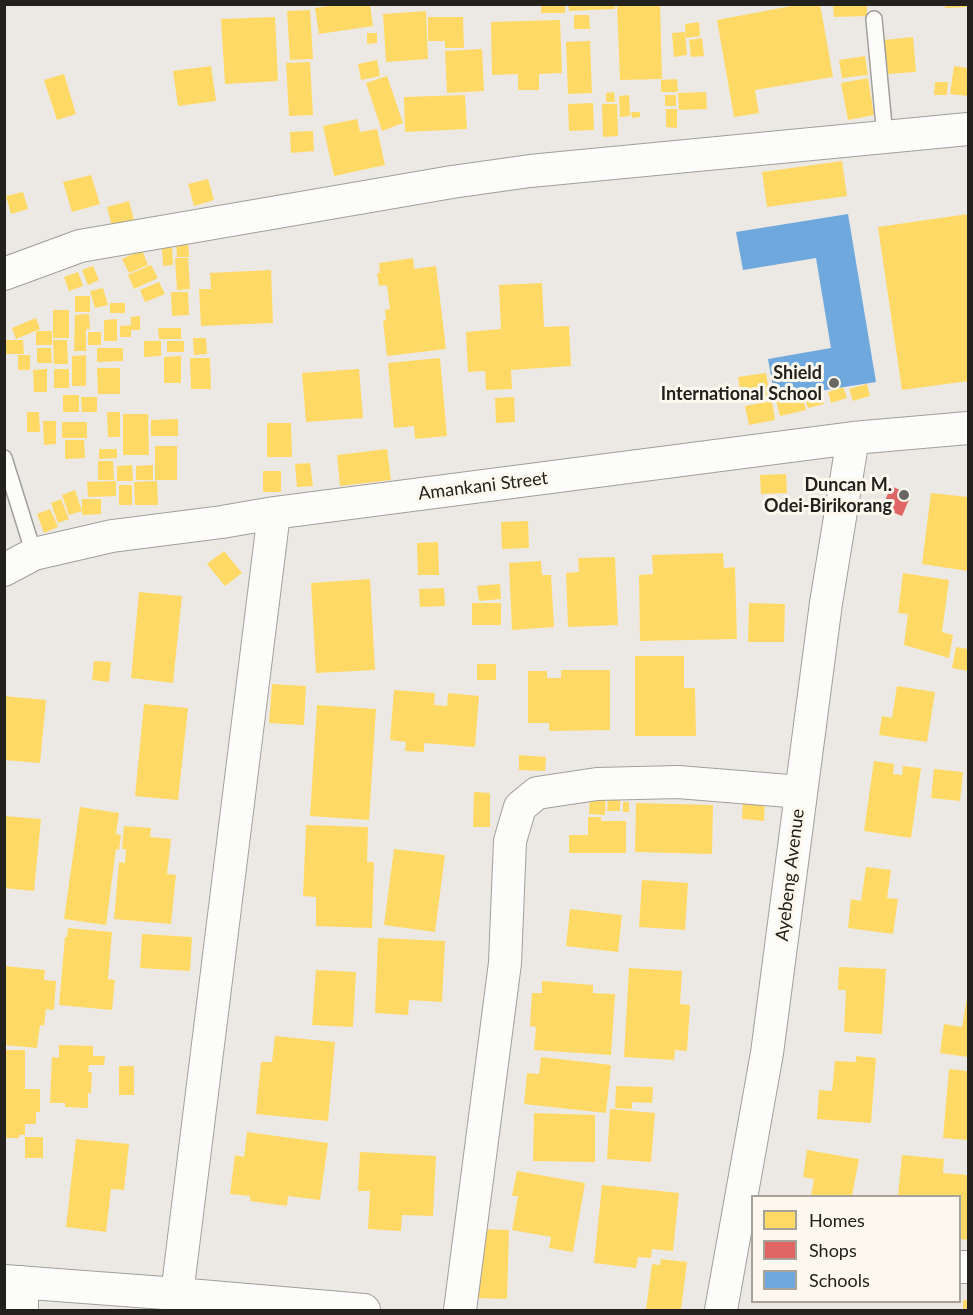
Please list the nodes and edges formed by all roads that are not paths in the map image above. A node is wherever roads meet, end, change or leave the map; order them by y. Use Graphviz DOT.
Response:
graph roads {
  1 [pos="874,19"];
  2 [pos="969,129"];
  3 [pos="885,137"];
  4 [pos="4,274"];
  5 [pos="969,428"];
  6 [pos="853,438"];
  7 [pos="4,458"];
  8 [pos="274,513"];
  9 [pos="34,554"];
  10 [pos="4,570"];
  11 [pos="801,792"];
  12 [pos="742,1254"];
  13 [pos="16,1291"];
  14 [pos="177,1294"];
  15 [pos="364,1311"];
  16 [pos="460,1311"];
  17 [pos="721,1311"];
  1 -- 3 [label="lane"];
  2 -- 3 [label="street"];
  3 -- 4 [label="street"];
  5 -- 6 [label="street, Amankani Street"];
  6 -- 8 [label="street, Amankani Street"];
  6 -- 11 [label="street, Ayebeng Avenue"];
  7 -- 9 [label="lane"];
  8 -- 9 [label="street, Amankani Street"];
  8 -- 14 [label="street"];
  9 -- 10 [label="street, Amankani Street"];
  11 -- 12 [label="street, Ayebeng Avenue"];
  11 -- 16 [label="street"];
  12 -- 17 [label="street, Ayebeng Avenue"];
  13 -- 14 [label="street"];
  14 -- 15 [label="street"];
}
